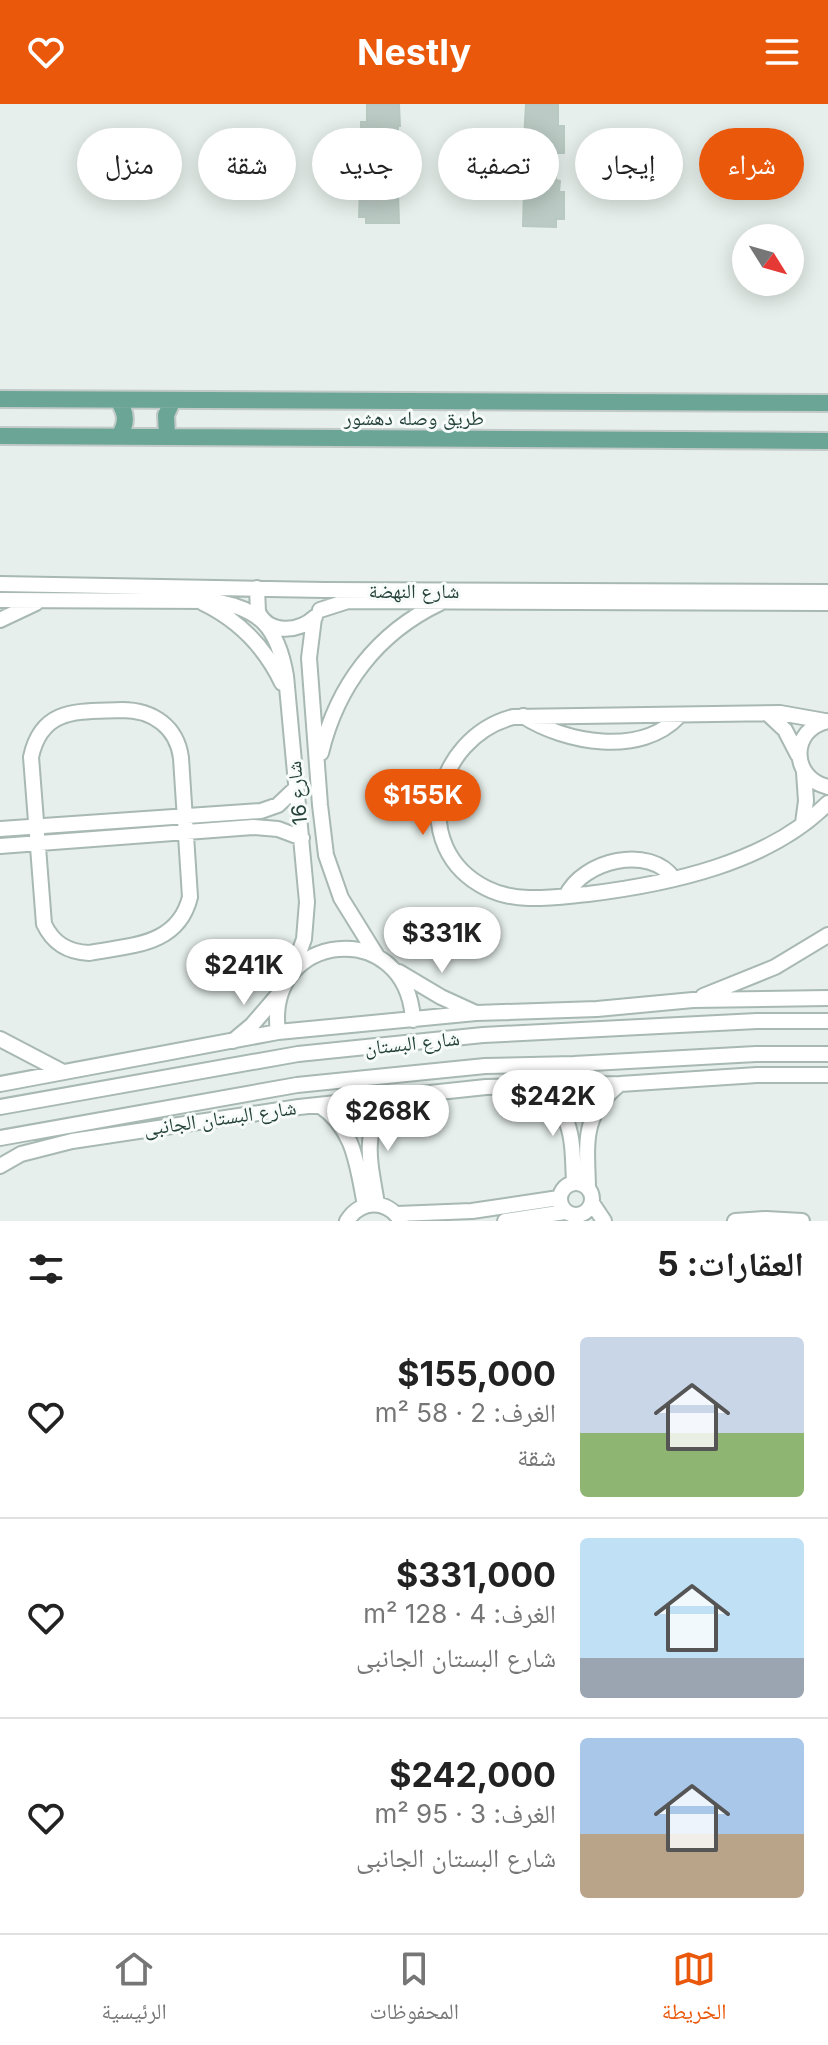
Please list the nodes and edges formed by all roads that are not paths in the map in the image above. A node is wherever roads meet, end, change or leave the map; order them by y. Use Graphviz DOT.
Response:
graph roads {
  1 [pos="0,399"];
  2 [pos="118,401"];
  3 [pos="172,402"];
  4 [pos="828,403"];
  5 [pos="0,436"];
  6 [pos="119,436"];
  7 [pos="167,436"];
  8 [pos="828,441"];
  9 [pos="0,584"];
  10 [pos="257,588"];
  11 [pos="325,590"];
  12 [pos="828,592"];
  13 [pos="444,596"];
  14 [pos="787,597"];
  15 [pos="0,600"];
  16 [pos="41,600"];
  17 [pos="199,601"];
  18 [pos="828,603"];
  19 [pos="317,614"];
  20 [pos="260,617"];
  21 [pos="0,620"];
  22 [pos="288,697"];
  23 [pos="768,714"];
  24 [pos="522,715"];
  25 [pos="679,716"];
  26 [pos="826,721"];
  27 [pos="801,764"];
  28 [pos="318,777"];
  29 [pos="297,787"];
  30 [pos="828,787"];
  31 [pos="828,803"];
  32 [pos="803,823"];
  33 [pos="186,824"];
  34 [pos="35,827"];
  35 [pos="0,829"];
  36 [pos="302,838"];
  37 [pos="36,843"];
  38 [pos="0,846"];
  39 [pos="674,879"];
  40 [pos="566,896"];
  41 [pos="828,935"];
  42 [pos="377,956"];
  43 [pos="392,967"];
  44 [pos="292,973"];
  45 [pos="279,993"];
  46 [pos="828,998"];
  47 [pos="693,1000"];
  48 [pos="476,1013"];
  49 [pos="413,1020"];
  50 [pos="828,1021"];
  51 [pos="278,1032"];
  52 [pos="0,1039"];
  53 [pos="230,1043"];
  54 [pos="828,1054"];
  55 [pos="485,1066"];
  56 [pos="64,1072"];
  57 [pos="828,1075"];
  58 [pos="0,1084"];
  59 [pos="620,1084"];
  60 [pos="486,1087"];
  61 [pos="536,1087"];
  62 [pos="395,1097"];
  63 [pos="319,1105"];
  64 [pos="0,1107"];
  65 [pos="70,1124"];
  66 [pos="0,1138"];
  67 [pos="72,1141"];
  68 [pos="0,1166"];
  69 [pos="581,1185"];
  70 [pos="592,1203"];
  71 [pos="371,1205"];
  72 [pos="570,1212"];
  73 [pos="399,1218"];
  74 [pos="347,1221"];
  75 [pos="505,1221"];
  76 [pos="604,1221"];
  77 [pos="735,1221"];
  78 [pos="802,1221"];
  1 -- 2 [label="main road, طريق وصله دهشور"];
  2 -- 3 [label="main road, طريق وصله دهشور"];
  2 -- 6 [label="main road"];
  3 -- 4 [label="main road, طريق وصله دهشور"];
  3 -- 7 [label="main road"];
  5 -- 6 [label="main road, طريق وصله دهشور"];
  6 -- 7 [label="main road, طريق وصله دهشور"];
  7 -- 8 [label="main road, طريق وصله دهشور"];
  9 -- 10 [label="street, شارع النهضة"];
  10 -- 11 [label="street, شارع النهضة"];
  10 -- 20 [label="street"];
  11 -- 13 [label="street, شارع النهضة"];
  11 -- 19 [label="street, شارع 16"];
  12 -- 14 [label="street, شارع النهضة"];
  13 -- 14 [label="street, شارع النهضة"];
  13 -- 19 [label="street, شارع النهضة"];
  13 -- 28 [label="street"];
  14 -- 18 [label="street, شارع النهضة"];
  15 -- 16 [label="street"];
  16 -- 17 [label="street"];
  16 -- 21 [label="street"];
  17 -- 20 [label="street"];
  17 -- 22 [label="street"];
  19 -- 20 [label="street, شارع النهضة"];
  19 -- 28 [label="street, شارع 16"];
  20 -- 22 [label="street, شارع 16"];
  22 -- 29 [label="street, شارع 16"];
  23 -- 25 [label="street"];
  23 -- 26 [label="street"];
  23 -- 27 [label="street"];
  24 -- 25 [label="street"];
  24 -- 25 [label="street"];
  24 -- 40 [label="street"];
  26 -- 27 [label="street"];
  27 -- 30 [label="street"];
  27 -- 32 [label="street"];
  28 -- 42 [label="street, شارع 16"];
  29 -- 33 [label="street"];
  29 -- 36 [label="street, شارع 16"];
  31 -- 32 [label="street"];
  32 -- 39 [label="street"];
  33 -- 34 [label="street"];
  33 -- 34 [label="street"];
  33 -- 36 [label="street"];
  33 -- 37 [label="street"];
  33 -- 37 [label="street"];
  34 -- 35 [label="street"];
  34 -- 37 [label="street"];
  36 -- 44 [label="street, شارع 16"];
  37 -- 38 [label="street"];
  39 -- 40 [label="street"];
  39 -- 40 [label="street"];
  41 -- 47 [label="street"];
  42 -- 43 [label="street"];
  42 -- 44 [label="street"];
  43 -- 48 [label="street"];
  43 -- 49 [label="street"];
  44 -- 45 [label="street"];
  45 -- 51 [label="street"];
  45 -- 53 [label="street"];
  46 -- 47 [label="street"];
  47 -- 48 [label="street"];
  48 -- 49 [label="street"];
  49 -- 51 [label="street"];
  50 -- 64 [label="street, شارع البستان"];
  51 -- 53 [label="street"];
  52 -- 56 [label="street"];
  53 -- 56 [label="street"];
  54 -- 55 [label="street, شارع البستان"];
  55 -- 60 [label="street"];
  55 -- 65 [label="street, شارع البستان"];
  56 -- 58 [label="street"];
  57 -- 59 [label="street, شارع البستان الجانبى"];
  59 -- 61 [label="street, شارع البستان الجانبى"];
  59 -- 69 [label="street"];
  60 -- 61 [label="street, شارع البستان الجانبى"];
  60 -- 62 [label="street, شارع البستان الجانبى"];
  61 -- 69 [label="street"];
  62 -- 63 [label="street, شارع البستان الجانبى"];
  62 -- 71 [label="street"];
  63 -- 67 [label="street, شارع البستان الجانبى"];
  63 -- 71 [label="street"];
  65 -- 66 [label="street, شارع البستان"];
  65 -- 67 [label="street"];
  67 -- 68 [label="street, شارع البستان الجانبى"];
  69 -- 70 [label="street"];
  69 -- 72 [label="street"];
  70 -- 72 [label="street"];
  70 -- 76 [label="street"];
  71 -- 73 [label="street"];
  71 -- 74 [label="street"];
  72 -- 73 [label="street"];
  72 -- 75 [label="street"];
  77 -- 78 [label="street"];
}
